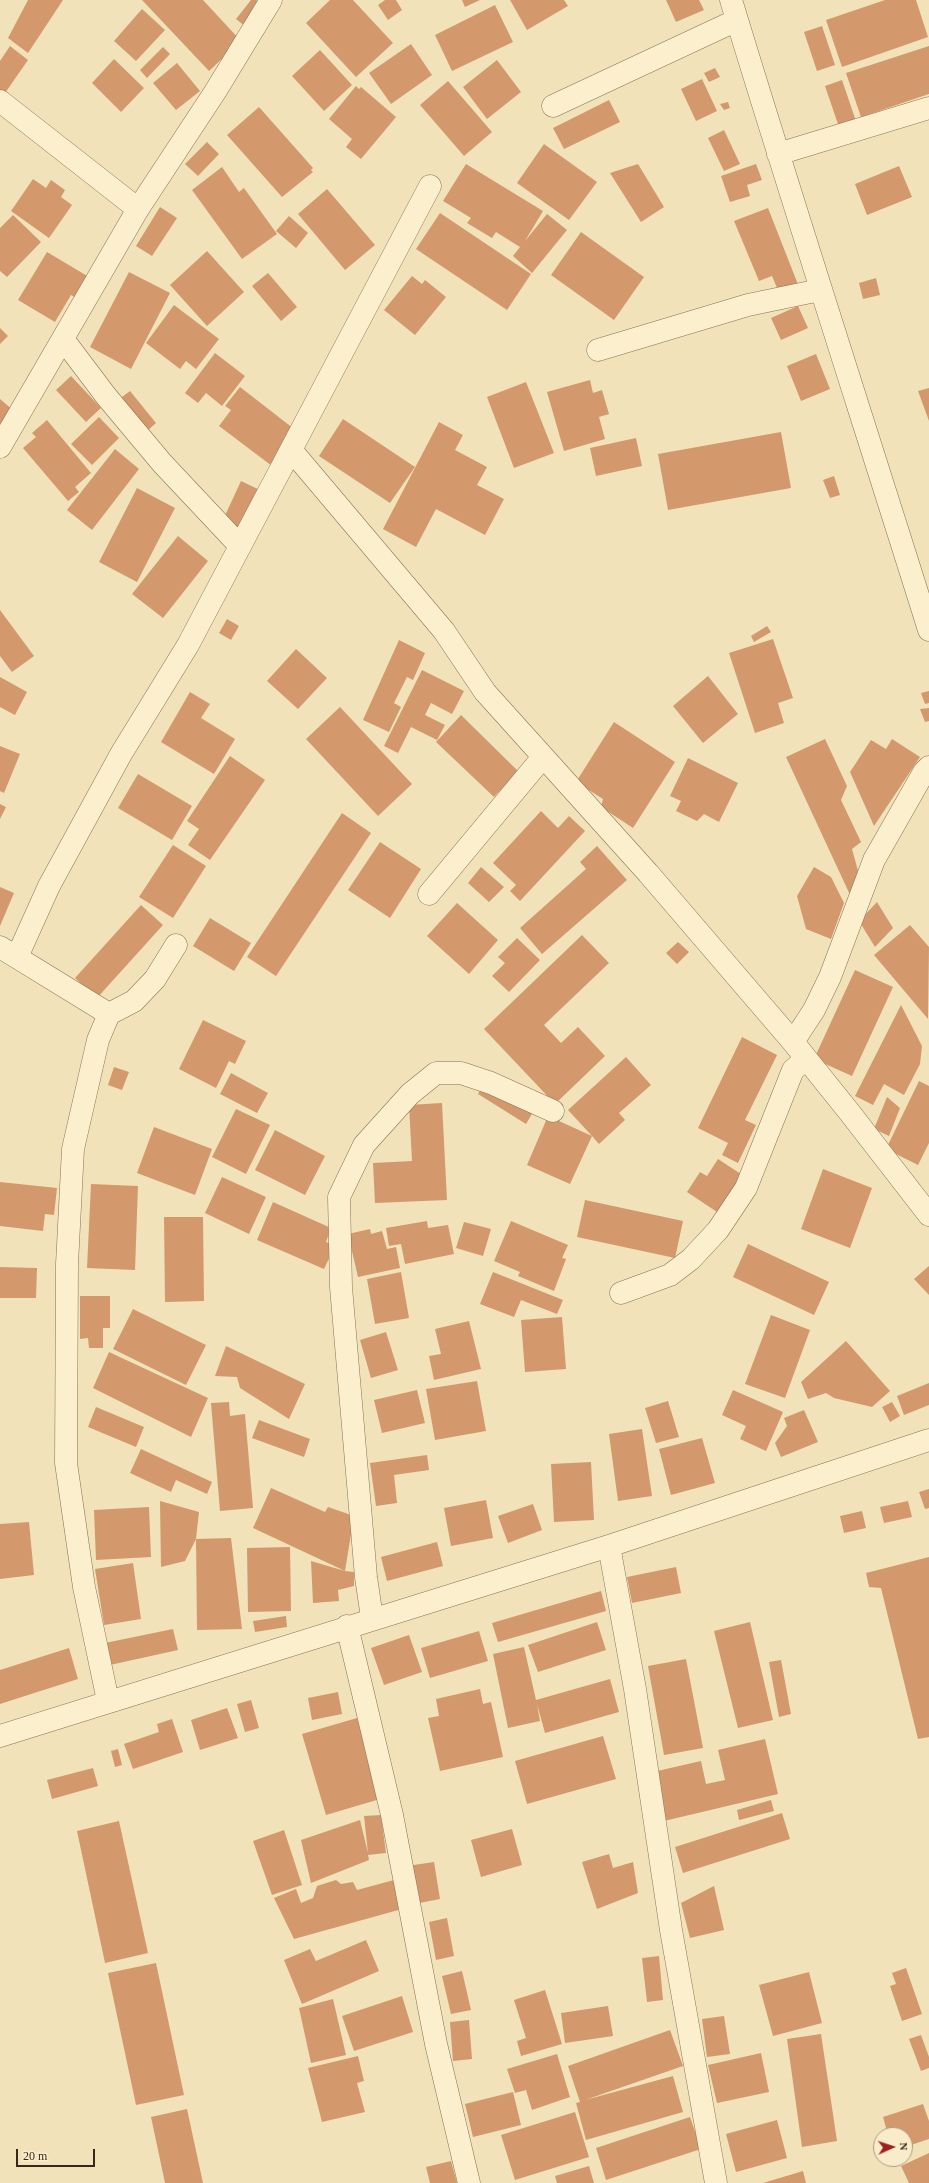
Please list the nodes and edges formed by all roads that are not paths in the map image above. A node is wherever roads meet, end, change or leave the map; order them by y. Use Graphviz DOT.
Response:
graph roads {
  1 [pos="271,0"];
  2 [pos="734,10"];
  3 [pos="0,101"];
  4 [pos="553,106"];
  5 [pos="929,108"];
  6 [pos="778,154"];
  7 [pos="430,186"];
  8 [pos="138,209"];
  9 [pos="820,290"];
  10 [pos="63,339"];
  11 [pos="598,350"];
  12 [pos="0,447"];
  13 [pos="292,451"];
  14 [pos="240,546"];
  15 [pos="929,630"];
  16 [pos="543,757"];
  17 [pos="929,767"];
  18 [pos="429,894"];
  19 [pos="176,945"];
  20 [pos="8,952"];
  21 [pos="109,1014"];
  22 [pos="799,1051"];
  23 [pos="553,1111"];
  24 [pos="929,1215"];
  25 [pos="621,1294"];
  26 [pos="929,1440"];
  27 [pos="609,1546"];
  28 [pos="372,1618"];
  29 [pos="347,1626"];
  30 [pos="108,1701"];
  31 [pos="0,1736"];
  32 [pos="469,2183"];
  33 [pos="716,2183"];
  1 -- 8 [label="street"];
  2 -- 4 [label="street"];
  2 -- 6 [label="street"];
  3 -- 8 [label="street"];
  5 -- 6 [label="street"];
  6 -- 9 [label="street"];
  7 -- 13 [label="street"];
  8 -- 10 [label="street"];
  9 -- 11 [label="street"];
  9 -- 15 [label="street"];
  10 -- 12 [label="street"];
  10 -- 14 [label="street"];
  13 -- 14 [label="street"];
  13 -- 16 [label="street"];
  14 -- 20 [label="street"];
  16 -- 18 [label="street"];
  16 -- 22 [label="street"];
  17 -- 22 [label="street"];
  19 -- 21 [label="street"];
  20 -- 21 [label="street"];
  21 -- 30 [label="street"];
  22 -- 24 [label="street"];
  22 -- 25 [label="street"];
  23 -- 28 [label="street"];
  26 -- 27 [label="street"];
  27 -- 28 [label="street"];
  27 -- 33 [label="street"];
  28 -- 29 [label="street"];
  29 -- 30 [label="street"];
  29 -- 32 [label="street"];
  30 -- 31 [label="street"];
}
